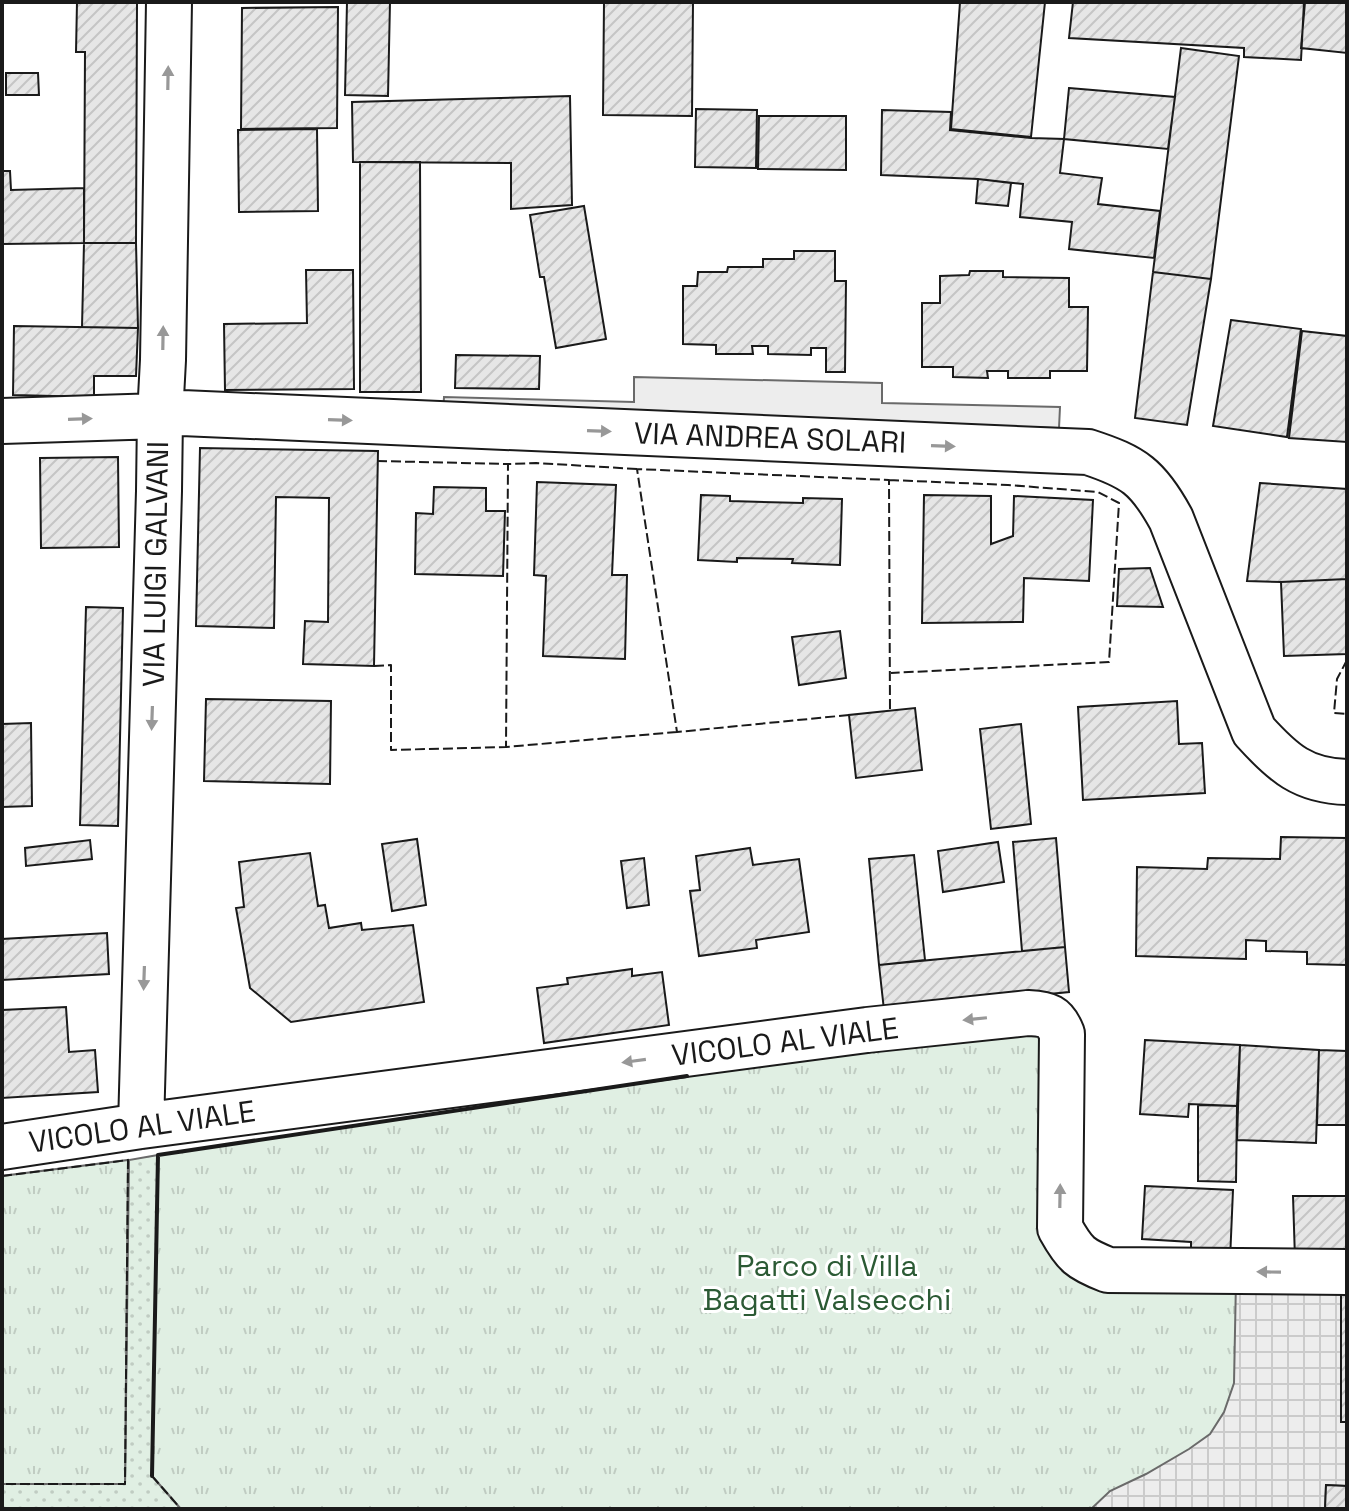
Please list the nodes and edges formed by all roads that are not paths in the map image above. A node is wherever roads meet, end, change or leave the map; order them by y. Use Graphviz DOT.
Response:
graph roads {
  1 [pos="169,2"];
  2 [pos="160,416"];
  3 [pos="2,421"];
  4 [pos="1347,782"];
  5 [pos="141,1126"];
  6 [pos="2,1147"];
  7 [pos="1347,1272"];
  2 -- 1 [label="street, VIA LUIGI GALVANI, one-way"];
  3 -- 2 [label="street, VIA ANDREA SOLARI, one-way"];
  2 -- 4 [label="street, VIA ANDREA SOLARI, one-way"];
  2 -- 5 [label="street, VIA LUIGI GALVANI, one-way"];
  5 -- 6 [label="street, VICOLO AL VIALE"];
  7 -- 5 [label="street, VICOLO AL VIALE, one-way"];
}
